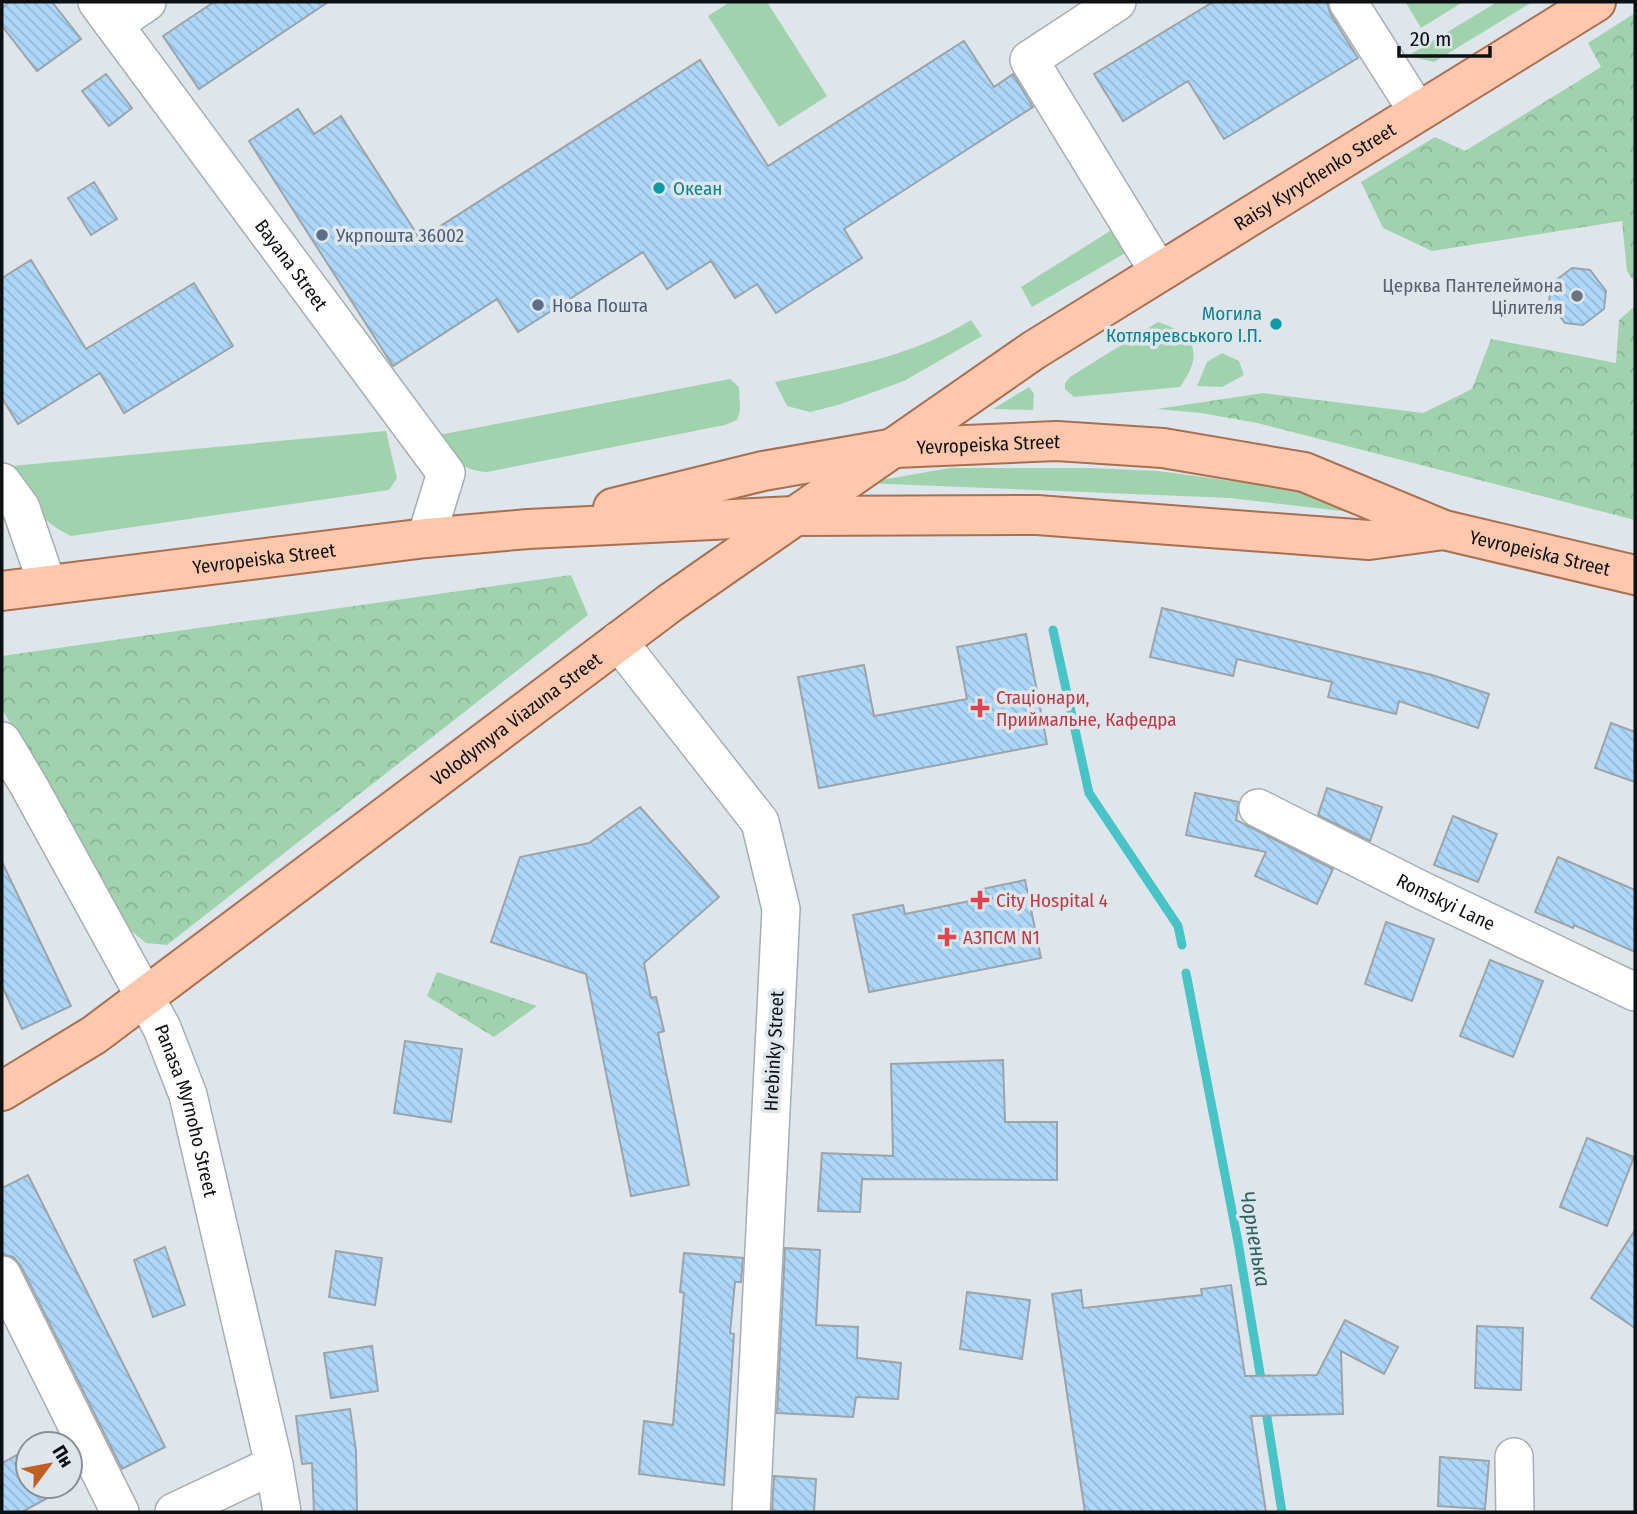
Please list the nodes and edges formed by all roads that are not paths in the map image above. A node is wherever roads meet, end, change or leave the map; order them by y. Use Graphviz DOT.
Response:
graph roads {
  1 [pos="147,2"];
  2 [pos="1117,2"];
  3 [pos="1348,2"];
  4 [pos="1596,2"];
  5 [pos="106,13"];
  6 [pos="1418,112"];
  7 [pos="1160,272"];
  8 [pos="1034,350"];
  9 [pos="895,449"];
  10 [pos="2,482"];
  11 [pos="794,516"];
  12 [pos="528,529"];
  13 [pos="1444,530"];
  14 [pos="426,538"];
  15 [pos="1635,575"];
  16 [pos="47,584"];
  17 [pos="2,591"];
  18 [pos="618,641"];
  19 [pos="2,741"];
  20 [pos="1258,808"];
  21 [pos="1635,992"];
  22 [pos="145,996"];
  23 [pos="2,1091"];
  24 [pos="2,1275"];
  25 [pos="1514,1457"];
  26 [pos="274,1465"];
  27 [pos="120,1512"];
  28 [pos="174,1512"];
  29 [pos="282,1512"];
  30 [pos="751,1512"];
  31 [pos="1516,1512"];
  1 -- 5 [label="street"];
  2 -- 7 [label="street"];
  3 -- 6 [label="street"];
  4 -- 6 [label="main road, Raisy Kyrychenko Street"];
  5 -- 14 [label="street, Bayana Street"];
  6 -- 7 [label="main road, Raisy Kyrychenko Street"];
  7 -- 8 [label="main road, Raisy Kyrychenko Street"];
  8 -- 9 [label="main road, Volodymyra Viazuna Street"];
  9 -- 11 [label="main road, Volodymyra Viazuna Street"];
  9 -- 12 [label="main road, Yevropeiska Street"];
  9 -- 13 [label="main road, Yevropeiska Street"];
  10 -- 16 [label="street"];
  11 -- 12 [label="main road, Yevropeiska Street"];
  11 -- 13 [label="main road, Yevropeiska Street"];
  11 -- 18 [label="main road, Volodymyra Viazuna Street"];
  12 -- 14 [label="main road, Yevropeiska Street"];
  13 -- 15 [label="main road, Yevropeiska Street"];
  14 -- 16 [label="main road, Yevropeiska Street"];
  16 -- 17 [label="main road, Yevropeiska Street"];
  18 -- 22 [label="main road, Volodymyra Viazuna Street"];
  18 -- 30 [label="street, Hrebinky Street"];
  19 -- 22 [label="street, Panasa Myrnoho Street"];
  20 -- 21 [label="street, Romskyi Lane"];
  22 -- 23 [label="main road, Volodymyra Viazuna Street"];
  22 -- 26 [label="street, Panasa Myrnoho Street"];
  24 -- 27 [label="street"];
  25 -- 31 [label="street"];
  26 -- 28 [label="street"];
  26 -- 29 [label="street, Panasa Myrnoho Street"];
}
